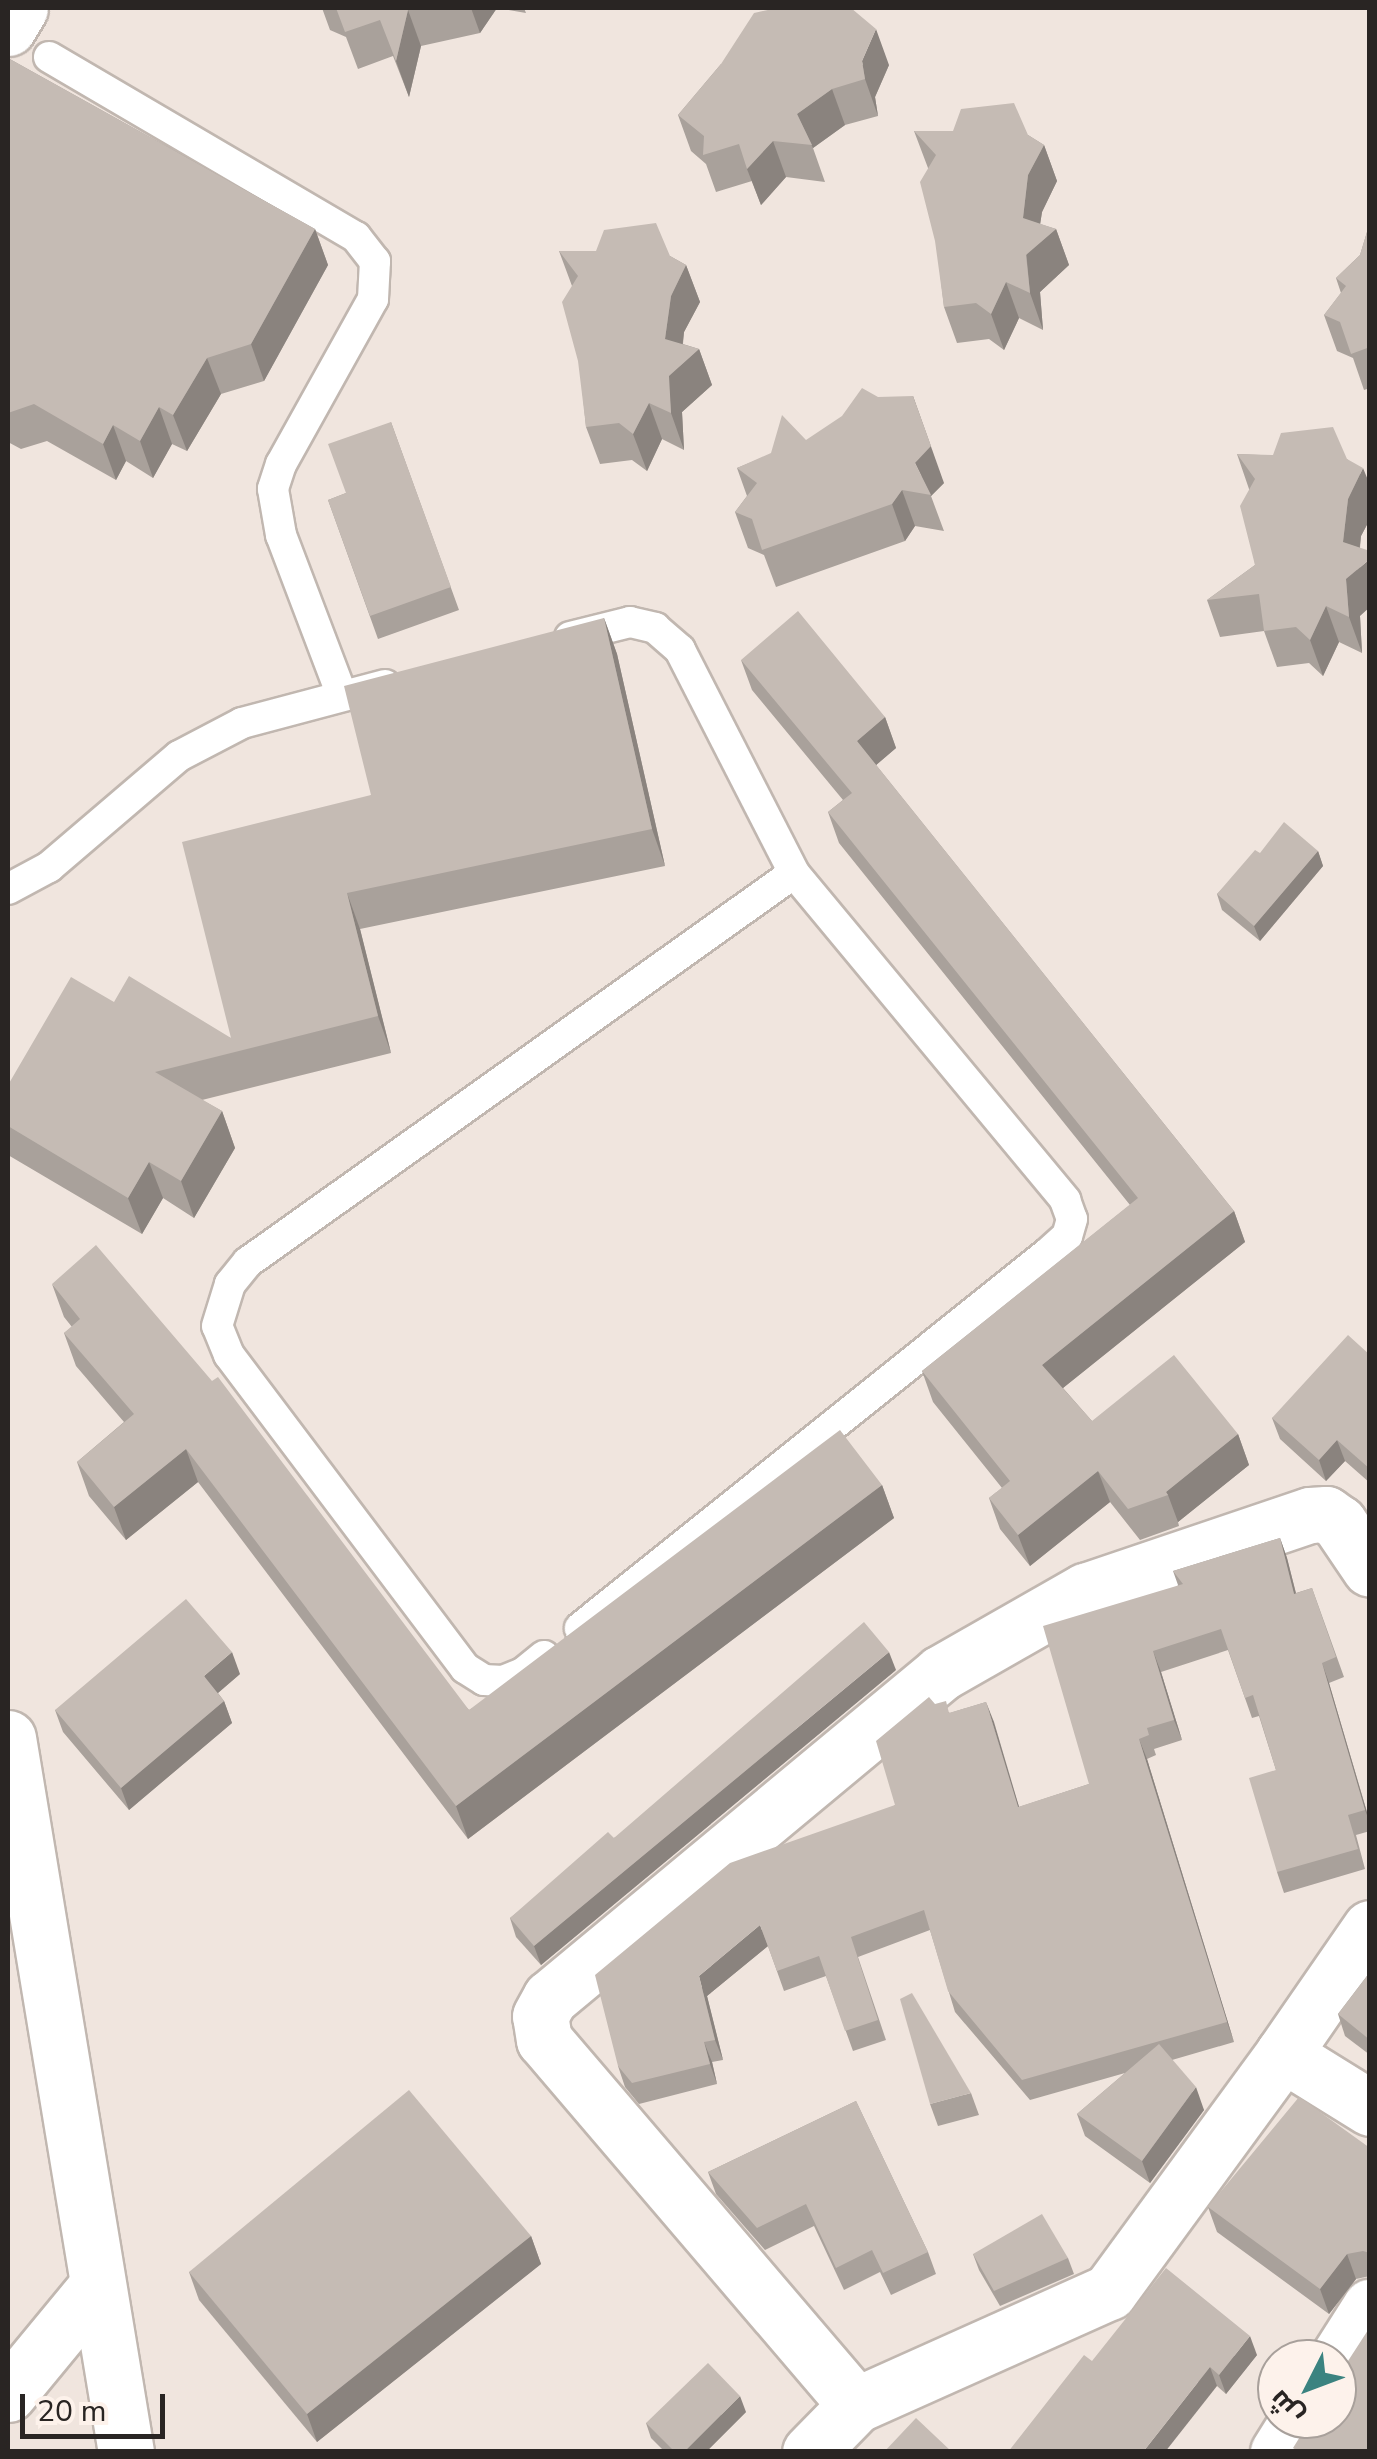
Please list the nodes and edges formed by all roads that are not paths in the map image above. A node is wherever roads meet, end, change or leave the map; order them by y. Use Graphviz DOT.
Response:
graph roads {
  1 [pos="20,8"];
  2 [pos="28,43"];
  3 [pos="534,647"];
  4 [pos="418,676"];
  5 [pos="342,696"];
  6 [pos="794,873"];
  7 [pos="8,889"];
  8 [pos="1370,1568"];
  9 [pos="8,1738"];
  10 [pos="1370,1928"];
  11 [pos="1283,2054"];
  12 [pos="1370,2108"];
  13 [pos="98,2285"];
  14 [pos="1370,2307"];
  15 [pos="1349,2339"];
  16 [pos="8,2394"];
  17 [pos="856,2405"];
  18 [pos="126,2452"];
  19 [pos="810,2452"];
  1 -- 2 [label="street"];
  2 -- 5 [label="lane"];
  3 -- 6 [label="lane"];
  4 -- 5 [label="lane"];
  5 -- 7 [label="lane"];
  6 -- 6 [label="lane"];
  8 -- 17 [label="street"];
  9 -- 13 [label="street"];
  10 -- 11 [label="street"];
  11 -- 12 [label="street"];
  11 -- 17 [label="street"];
  13 -- 16 [label="street"];
  13 -- 18 [label="street"];
  14 -- 15 [label="street"];
  17 -- 19 [label="street"];
}
